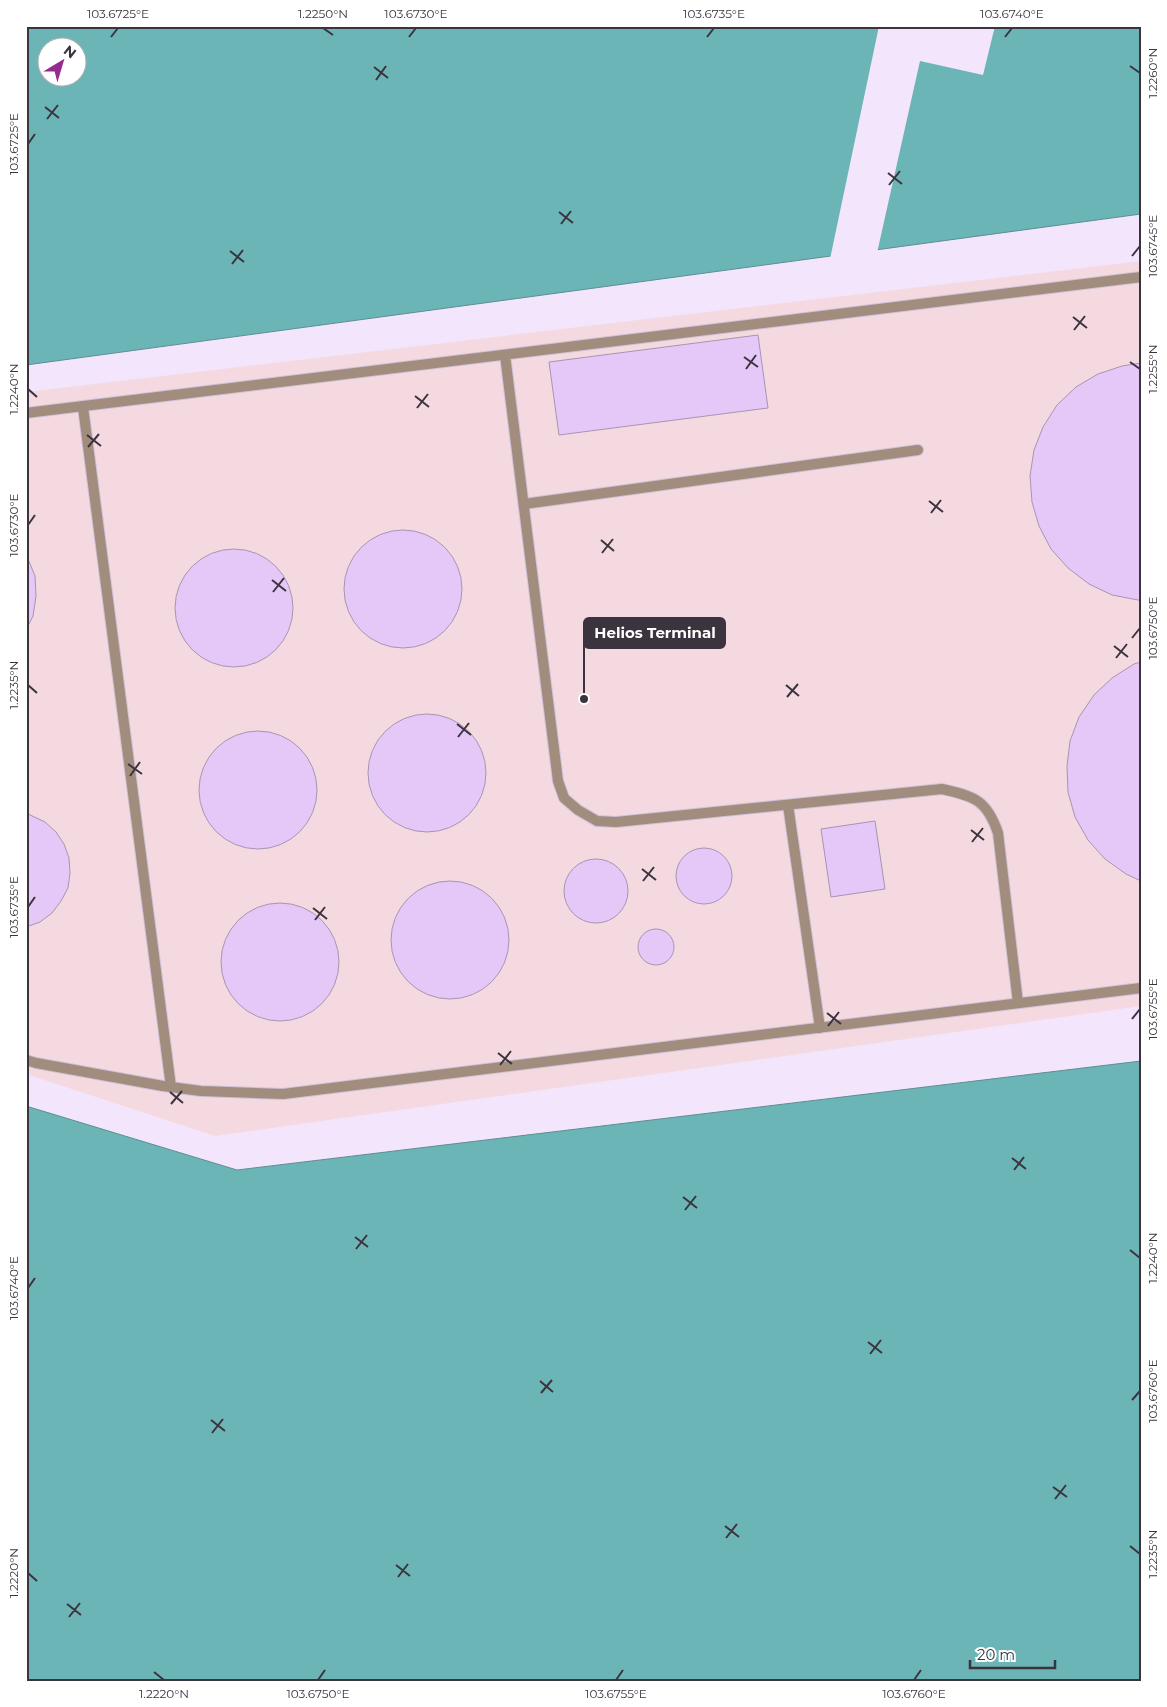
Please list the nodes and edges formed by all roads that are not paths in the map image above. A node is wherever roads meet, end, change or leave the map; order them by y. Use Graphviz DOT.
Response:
graph roads {
  1 [pos="1141,277"];
  2 [pos="505,355"];
  3 [pos="83,408"];
  4 [pos="26,413"];
  5 [pos="918,450"];
  6 [pos="524,504"];
  7 [pos="788,805"];
  8 [pos="1141,988"];
  9 [pos="1018,1003"];
  10 [pos="820,1028"];
  11 [pos="26,1060"];
  12 [pos="171,1087"];
  1 -- 2 [label="lane"];
  2 -- 3 [label="lane"];
  2 -- 6 [label="lane"];
  3 -- 4 [label="lane"];
  3 -- 12 [label="lane"];
  5 -- 6 [label="lane"];
  6 -- 7 [label="lane"];
  7 -- 9 [label="lane"];
  7 -- 10 [label="lane"];
  8 -- 9 [label="lane"];
  9 -- 10 [label="lane"];
  10 -- 12 [label="lane"];
  11 -- 12 [label="lane"];
}
